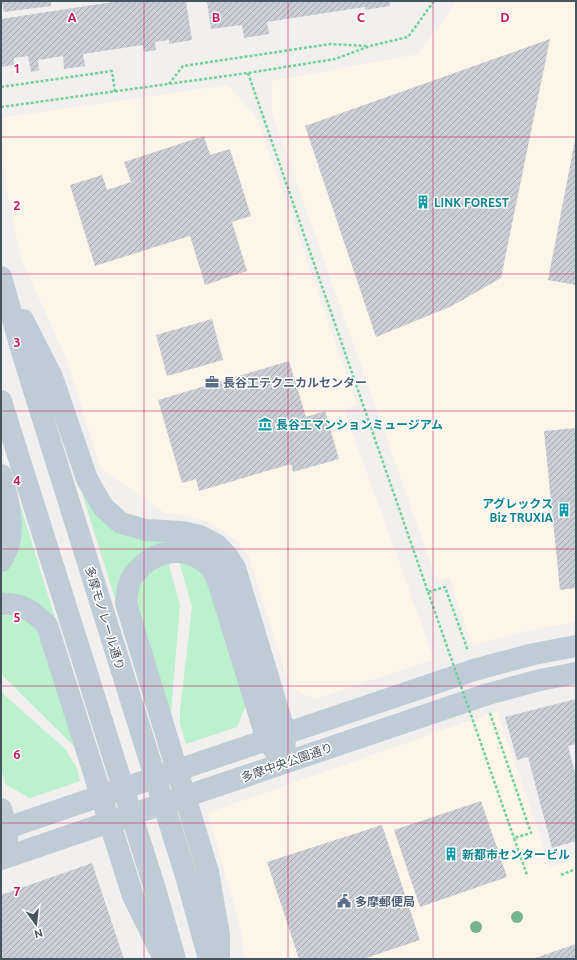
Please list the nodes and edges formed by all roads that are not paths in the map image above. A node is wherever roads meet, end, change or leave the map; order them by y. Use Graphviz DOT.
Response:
graph roads {
  1 [pos="1,276"];
  2 [pos="1,401"];
  3 [pos="1,475"];
  4 [pos="1,561"];
  5 [pos="1,604"];
  6 [pos="576,646"];
  7 [pos="576,673"];
  8 [pos="276,737"];
  9 [pos="284,763"];
  10 [pos="3,822"];
  11 [pos="3,855"];
  12 [pos="164,959"];
  13 [pos="176,959"];
  14 [pos="209,959"];
  15 [pos="219,959"];
  1 -- 8 [label="main road"];
  1 -- 14 [label="main road, 多摩モノレール通り"];
  2 -- 13 [label="main road"];
  3 -- 4 [label="main road"];
  5 -- 12 [label="main road"];
  6 -- 8 [label="main road"];
  7 -- 9 [label="main road, 多摩中央公園通り"];
  8 -- 9 [label="main road"];
  8 -- 10 [label="main road, bridge"];
  8 -- 15 [label="main road"];
  9 -- 11 [label="main road, 多摩中央公園通り, bridge"];
  10 -- 11 [label="main road"];
}
